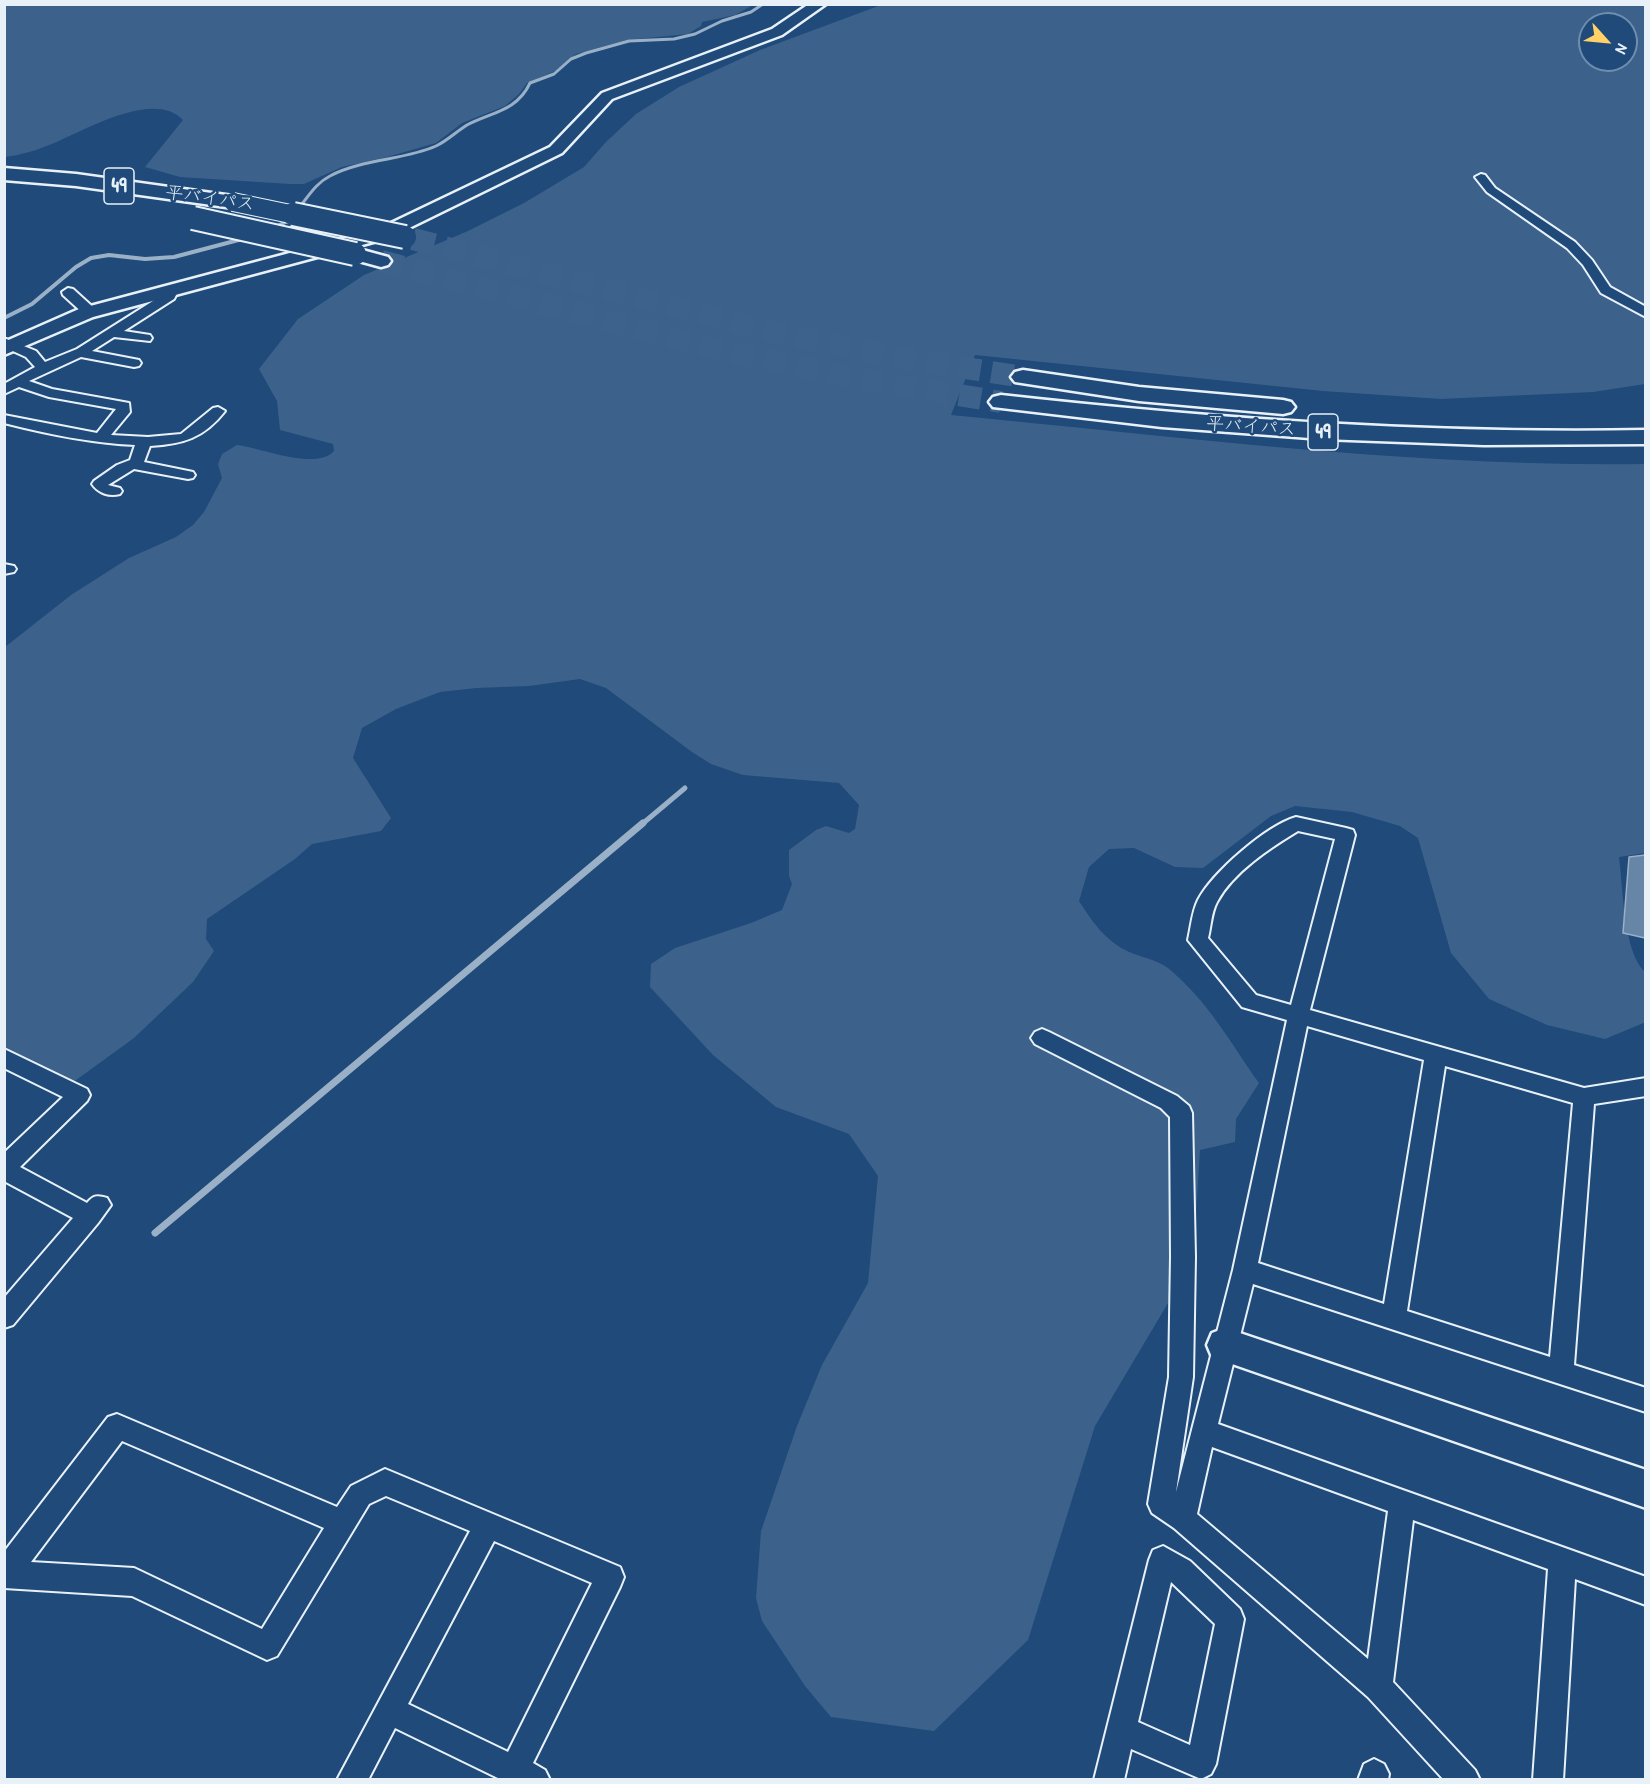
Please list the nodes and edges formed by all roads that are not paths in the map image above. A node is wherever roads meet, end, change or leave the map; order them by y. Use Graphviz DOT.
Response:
graph roads {
  1 [pos="819,4"];
  2 [pos="4,174"];
  3 [pos="1481,177"];
  4 [pos="185,217"];
  5 [pos="409,238"];
  6 [pos="381,261"];
  7 [pos="173,289"];
  8 [pos="68,292"];
  9 [pos="90,312"];
  10 [pos="1646,313"];
  11 [pos="113,333"];
  12 [pos="145,338"];
  13 [pos="7,345"];
  14 [pos="80,352"];
  15 [pos="134,363"];
  16 [pos="43,368"];
  17 [pos="1023,377"];
  18 [pos="19,382"];
  19 [pos="4,390"];
  20 [pos="1001,402"];
  21 [pos="218,411"];
  22 [pos="4,418"];
  23 [pos="1646,418"];
  24 [pos="1398,436"];
  25 [pos="101,437"];
  26 [pos="1646,437"];
  27 [pos="144,441"];
  28 [pos="1646,442"];
  29 [pos="136,463"];
  30 [pos="188,475"];
  31 [pos="115,491"];
  32 [pos="1298,1017"];
  33 [pos="1042,1038"];
  34 [pos="1436,1053"];
  35 [pos="4,1058"];
  36 [pos="1646,1087"];
  37 [pos="1584,1097"];
  38 [pos="4,1168"];
  39 [pos="1245,1270"];
  40 [pos="4,1317"];
  41 [pos="1394,1319"];
  42 [pos="1225,1345"];
  43 [pos="1561,1372"];
  44 [pos="1646,1400"];
  45 [pos="1203,1431"];
  46 [pos="1646,1489"];
  47 [pos="1402,1503"];
  48 [pos="1183,1519"];
  49 [pos="343,1522"];
  50 [pos="487,1527"];
  51 [pos="1563,1562"];
  52 [pos="5,1574"];
  53 [pos="1646,1591"];
  54 [pos="1378,1687"];
  55 [pos="388,1710"];
  56 [pos="1121,1730"];
  57 [pos="524,1775"];
  58 [pos="352,1779"];
  59 [pos="1109,1779"];
  60 [pos="1465,1779"];
  61 [pos="1548,1779"];
  1 -- 7 [label="street"];
  2 -- 5 [label="highway, 平バイパス / 49, bridge"];
  3 -- 10 [label="street"];
  4 -- 6 [label="highway, 平バイパス, bridge"];
  7 -- 9 [label="street"];
  7 -- 11 [label="street"];
  8 -- 9 [label="street"];
  9 -- 13 [label="street"];
  11 -- 12 [label="street"];
  11 -- 14 [label="street"];
  13 -- 16 [label="street"];
  14 -- 15 [label="street"];
  14 -- 16 [label="street"];
  16 -- 18 [label="street"];
  17 -- 23 [label="highway, 平バイパス / 49"];
  18 -- 19 [label="street"];
  18 -- 25 [label="street"];
  20 -- 24 [label="highway, 平バイパス / 49"];
  21 -- 27 [label="street"];
  22 -- 25 [label="street"];
  24 -- 26 [label="highway, 平バイパス / 49"];
  24 -- 28 [label="highway"];
  25 -- 27 [label="street"];
  27 -- 29 [label="street"];
  29 -- 30 [label="street"];
  29 -- 31 [label="street"];
  32 -- 32 [label="street"];
  32 -- 34 [label="street"];
  32 -- 39 [label="street"];
  33 -- 48 [label="street"];
  34 -- 37 [label="street"];
  34 -- 41 [label="street"];
  35 -- 38 [label="street"];
  36 -- 37 [label="street"];
  37 -- 43 [label="street"];
  38 -- 40 [label="street"];
  39 -- 41 [label="street"];
  39 -- 42 [label="street"];
  41 -- 43 [label="street"];
  42 -- 45 [label="street"];
  42 -- 46 [label="street"];
  43 -- 44 [label="street"];
  45 -- 47 [label="street"];
  45 -- 48 [label="street"];
  47 -- 51 [label="street"];
  47 -- 54 [label="street"];
  48 -- 54 [label="street"];
  49 -- 50 [label="street"];
  49 -- 52 [label="street"];
  49 -- 52 [label="street"];
  50 -- 55 [label="street"];
  50 -- 57 [label="street"];
  51 -- 53 [label="street"];
  51 -- 61 [label="street"];
  54 -- 60 [label="street"];
  55 -- 57 [label="street"];
  55 -- 58 [label="street"];
  56 -- 56 [label="street"];
  56 -- 59 [label="street"];
}
